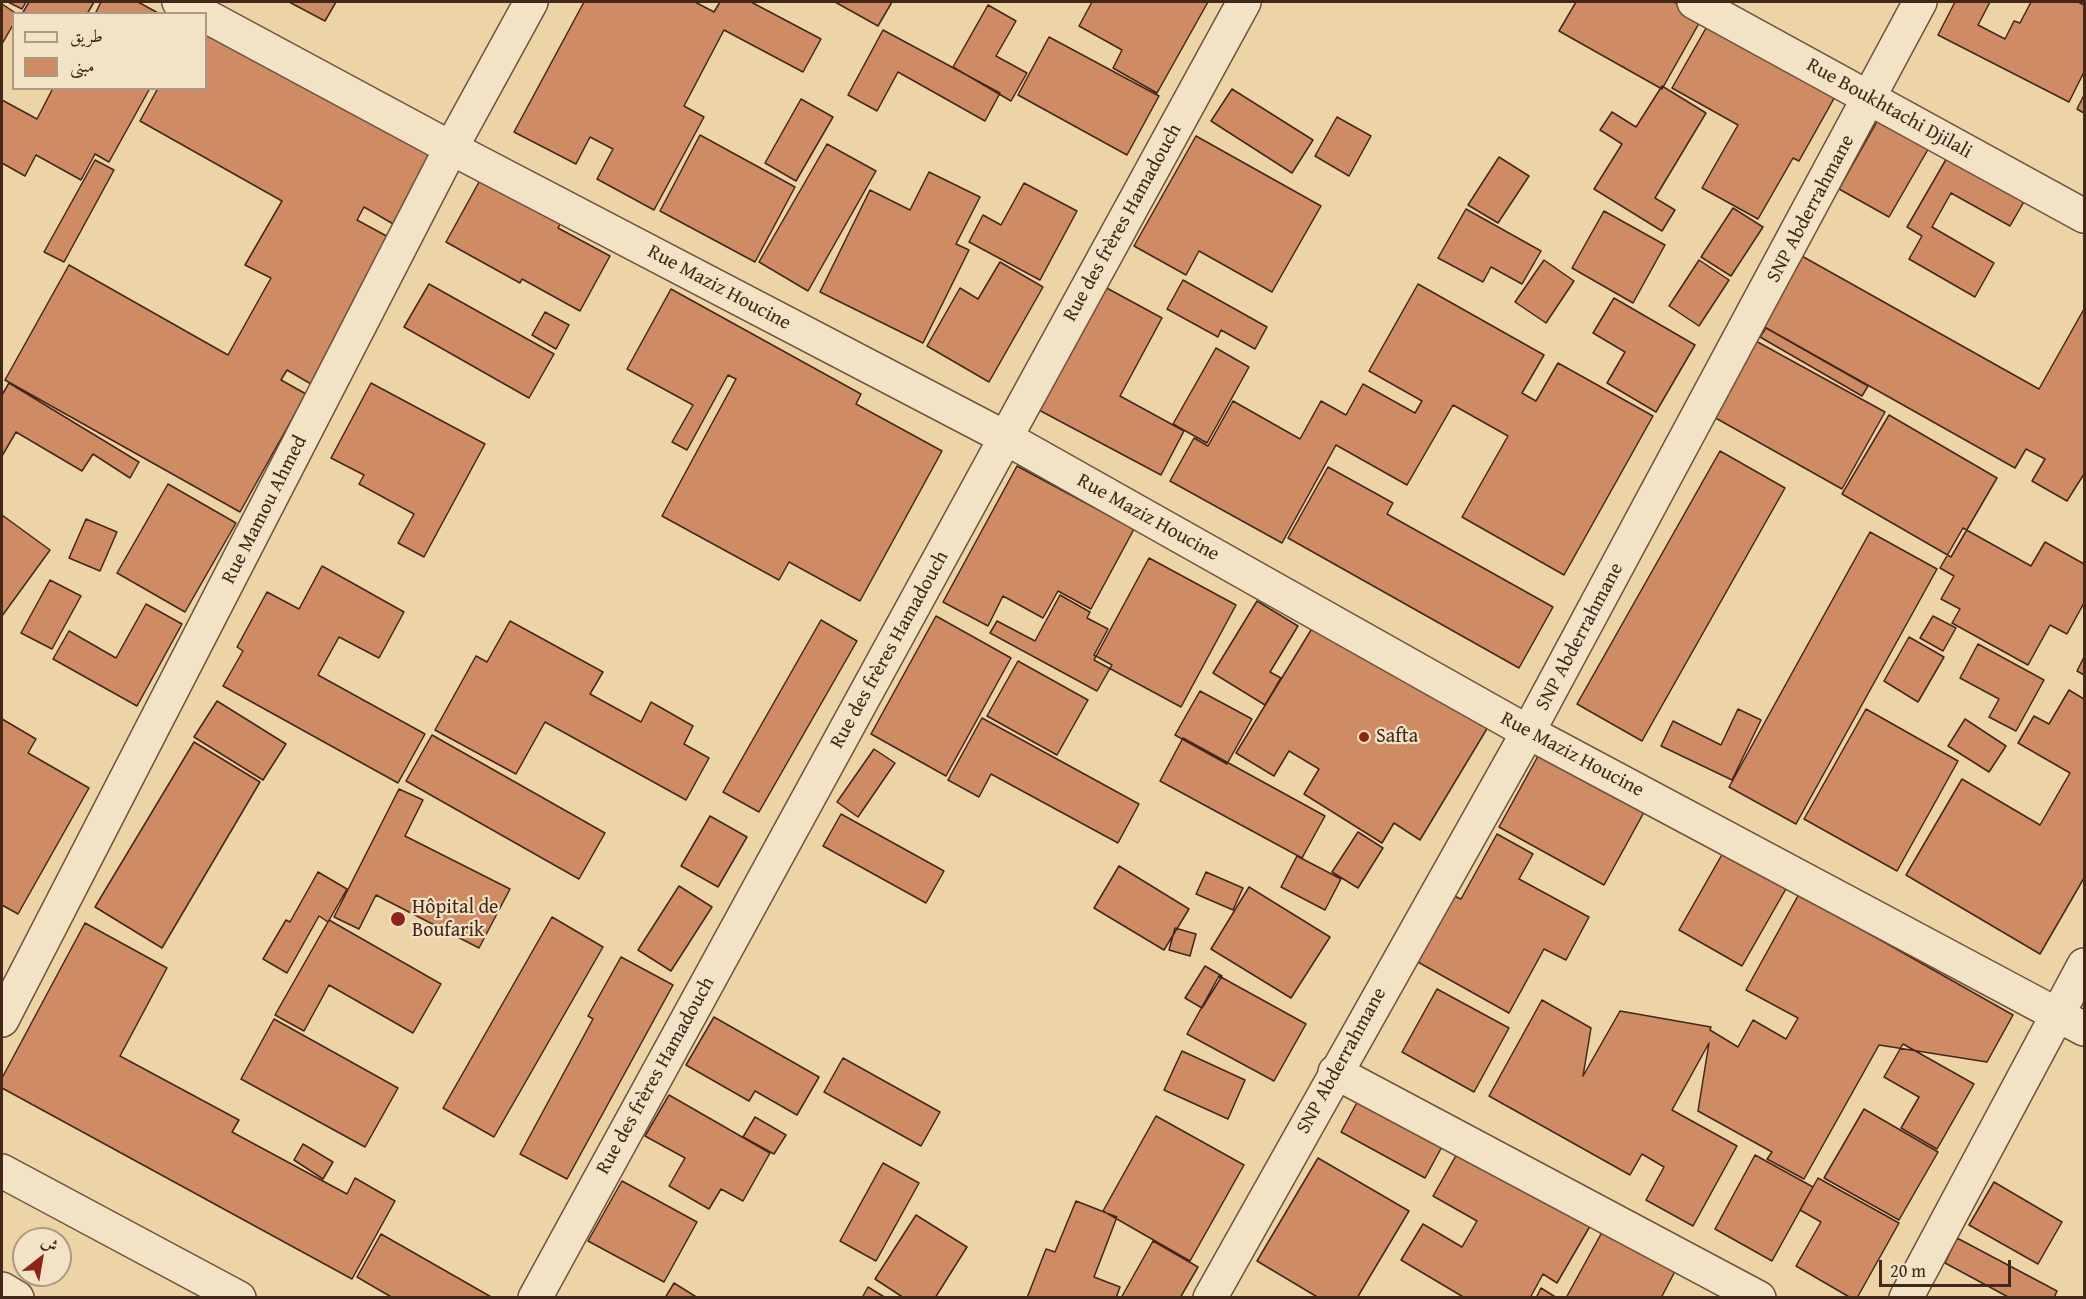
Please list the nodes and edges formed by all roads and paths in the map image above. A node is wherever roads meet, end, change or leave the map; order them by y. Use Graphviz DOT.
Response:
graph roads {
  1 [pos="179,2"];
  2 [pos="531,2"];
  3 [pos="1244,2"];
  4 [pos="1694,2"];
  5 [pos="1920,2"];
  6 [pos="197,12"];
  7 [pos="207,17"];
  8 [pos="1871,98"];
  9 [pos="451,148"];
  10 [pos="2085,216"];
  11 [pos="1006,438"];
  12 [pos="1528,732"];
  13 [pos="2085,965"];
  14 [pos="2,1020"];
  15 [pos="2071,1022"];
  16 [pos="1335,1072"];
  17 [pos="2,1171"];
  18 [pos="2,1289"];
  19 [pos="17,1298"];
  20 [pos="239,1298"];
  21 [pos="535,1298"];
  22 [pos="1210,1298"];
  23 [pos="1759,1298"];
  24 [pos="1906,1298"];
  1 -- 6 [label="street"];
  2 -- 9 [label="street, Rue Mamou Ahmed"];
  3 -- 11 [label="street, Rue des frères Hamadouch"];
  4 -- 8 [label="street, Rue Boukhtachi Djilali"];
  5 -- 8 [label="street, SNP Abderrahmane"];
  7 -- 9 [label="street, Rue Maziz Houcine"];
  8 -- 10 [label="street, Rue Boukhtachi Djilali"];
  8 -- 12 [label="street, SNP Abderrahmane"];
  9 -- 11 [label="street, Rue Maziz Houcine"];
  9 -- 14 [label="street, Rue Mamou Ahmed"];
  11 -- 12 [label="street, Rue Maziz Houcine"];
  11 -- 21 [label="street, Rue des frères Hamadouch"];
  12 -- 15 [label="street, Rue Maziz Houcine"];
  12 -- 16 [label="street, SNP Abderrahmane"];
  13 -- 15 [label="street"];
  15 -- 24 [label="street"];
  16 -- 22 [label="street, SNP Abderrahmane"];
  16 -- 23 [label="street"];
  17 -- 20 [label="street"];
  18 -- 19 [label="street"];
}
